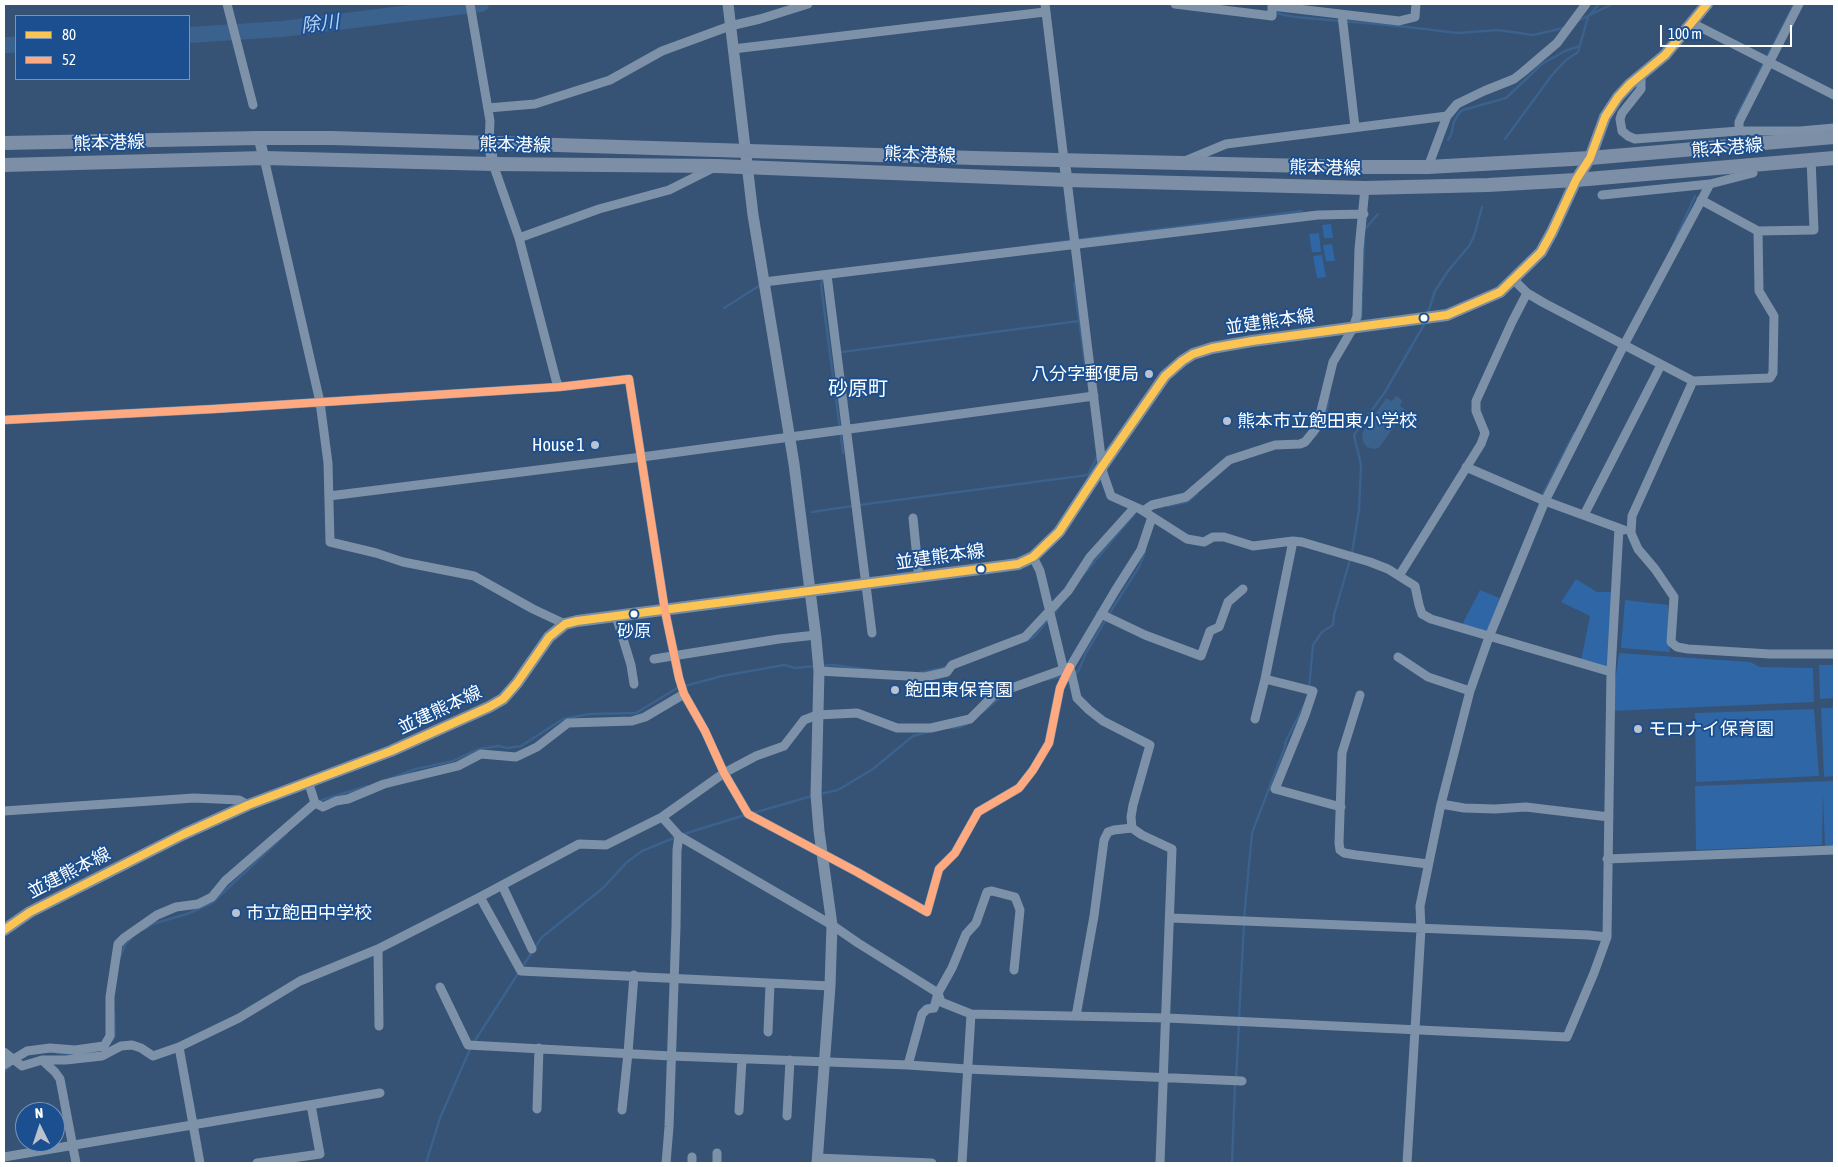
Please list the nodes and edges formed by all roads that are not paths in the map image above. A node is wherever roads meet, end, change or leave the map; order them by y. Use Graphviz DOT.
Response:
graph roads {
  1 [pos="227,4"];
  2 [pos="470,4"];
  3 [pos="728,4"];
  4 [pos="808,4"];
  5 [pos="1175,4"];
  6 [pos="1416,4"];
  7 [pos="1586,4"];
  8 [pos="1707,4"];
  9 [pos="1799,4"];
  10 [pos="1045,8"];
  11 [pos="1342,15"];
  12 [pos="1692,24"];
  13 [pos="730,26"];
  14 [pos="733,49"];
  15 [pos="1769,62"];
  16 [pos="1641,76"];
  17 [pos="1834,96"];
  18 [pos="253,105"];
  19 [pos="488,108"];
  20 [pos="1447,116"];
  21 [pos="1355,127"];
  22 [pos="1834,128"];
  23 [pos="1739,131"];
  24 [pos="1834,137"];
  25 [pos="259,138"];
  26 [pos="489,142"];
  27 [pos="4,143"];
  28 [pos="744,150"];
  29 [pos="264,158"];
  30 [pos="1590,158"];
  31 [pos="1834,158"];
  32 [pos="1064,160"];
  33 [pos="1811,160"];
  34 [pos="1181,163"];
  35 [pos="493,164"];
  36 [pos="4,166"];
  37 [pos="717,166"];
  38 [pos="746,167"];
  39 [pos="1428,167"];
  40 [pos="1753,173"];
  41 [pos="1067,180"];
  42 [pos="1576,180"];
  43 [pos="1710,184"];
  44 [pos="1366,188"];
  45 [pos="1602,195"];
  46 [pos="1701,200"];
  47 [pos="1364,214"];
  48 [pos="1758,231"];
  49 [pos="519,238"];
  50 [pos="1076,244"];
  51 [pos="827,275"];
  52 [pos="1514,280"];
  53 [pos="764,282"];
  54 [pos="1527,293"];
  55 [pos="1353,328"];
  56 [pos="1624,345"];
  57 [pos="1661,365"];
  58 [pos="1693,381"];
  59 [pos="560,387"];
  60 [pos="1094,396"];
  61 [pos="320,402"];
  62 [pos="4,420"];
  63 [pos="847,430"];
  64 [pos="789,437"];
  65 [pos="642,457"];
  66 [pos="1103,465"];
  67 [pos="1466,467"];
  68 [pos="329,496"];
  69 [pos="1545,501"];
  70 [pos="1139,509"];
  71 [pos="1584,515"];
  72 [pos="1152,517"];
  73 [pos="913,518"];
  74 [pos="1619,528"];
  75 [pos="1631,533"];
  76 [pos="1293,541"];
  77 [pos="1033,557"];
  78 [pos="1399,576"];
  79 [pos="919,578"];
  80 [pos="865,585"];
  81 [pos="1243,589"];
  82 [pos="811,592"];
  83 [pos="665,611"];
  84 [pos="1050,612"];
  85 [pos="1101,614"];
  86 [pos="616,616"];
  87 [pos="565,624"];
  88 [pos="872,633"];
  89 [pos="816,636"];
  90 [pos="1489,637"];
  91 [pos="1834,654"];
  92 [pos="675,656"];
  93 [pos="1398,657"];
  94 [pos="654,659"];
  95 [pos="1067,669"];
  96 [pos="819,671"];
  97 [pos="1611,672"];
  98 [pos="1265,678"];
  99 [pos="634,684"];
  100 [pos="1470,691"];
  101 [pos="684,694"];
  102 [pos="1360,695"];
  103 [pos="817,715"];
  104 [pos="1255,719"];
  105 [pos="724,773"];
  106 [pos="308,784"];
  107 [pos="315,804"];
  108 [pos="1441,804"];
  109 [pos="248,805"];
  110 [pos="1341,807"];
  111 [pos="4,811"];
  112 [pos="1609,816"];
  113 [pos="662,817"];
  114 [pos="1132,828"];
  115 [pos="679,836"];
  116 [pos="1834,850"];
  117 [pos="823,855"];
  118 [pos="1607,859"];
  119 [pos="1428,864"];
  120 [pos="502,886"];
  121 [pos="480,898"];
  122 [pos="1171,918"];
  123 [pos="832,925"];
  124 [pos="1421,929"];
  125 [pos="4,930"];
  126 [pos="1607,937"];
  127 [pos="378,949"];
  128 [pos="532,949"];
  129 [pos="1014,970"];
  130 [pos="634,976"];
  131 [pos="673,979"];
  132 [pos="770,984"];
  133 [pos="830,986"];
  134 [pos="440,987"];
  135 [pos="938,992"];
  136 [pos="971,1014"];
  137 [pos="1076,1016"];
  138 [pos="1167,1018"];
  139 [pos="379,1026"];
  140 [pos="1416,1030"];
  141 [pos="768,1032"];
  142 [pos="179,1047"];
  143 [pos="539,1048"];
  144 [pos="4,1052"];
  145 [pos="628,1053"];
  146 [pos="671,1056"];
  147 [pos="13,1059"];
  148 [pos="742,1059"];
  149 [pos="42,1060"];
  150 [pos="790,1060"];
  151 [pos="825,1061"];
  152 [pos="4,1065"];
  153 [pos="908,1065"];
  154 [pos="967,1069"];
  155 [pos="1164,1077"];
  156 [pos="1242,1080"];
  157 [pos="380,1093"];
  158 [pos="311,1105"];
  159 [pos="537,1109"];
  160 [pos="622,1110"];
  161 [pos="739,1111"];
  162 [pos="787,1116"];
  163 [pos="193,1124"];
  164 [pos="73,1146"];
  165 [pos="717,1154"];
  166 [pos="4,1157"];
  167 [pos="817,1160"];
  168 [pos="76,1163"];
  169 [pos="200,1163"];
  170 [pos="257,1163"];
  171 [pos="666,1163"];
  172 [pos="717,1163"];
  173 [pos="932,1163"];
  174 [pos="962,1163"];
  175 [pos="1160,1163"];
  176 [pos="1407,1163"];
  1 -- 18 [label="street"];
  2 -- 19 [label="street"];
  3 -- 13 [label="street"];
  4 -- 13 [label="street"];
  5 -- 11 [label="street"];
  6 -- 11 [label="street"];
  7 -- 20 [label="street"];
  8 -- 12 [label="main road, 並建熊本線"];
  9 -- 15 [label="street"];
  10 -- 14 [label="street"];
  10 -- 32 [label="street"];
  11 -- 21 [label="street"];
  12 -- 15 [label="street"];
  12 -- 16 [label="main road, 並建熊本線"];
  13 -- 14 [label="street"];
  13 -- 19 [label="street"];
  14 -- 28 [label="street"];
  15 -- 17 [label="street"];
  15 -- 23 [label="street"];
  16 -- 23 [label="street"];
  16 -- 30 [label="main road, 並建熊本線"];
  19 -- 26 [label="street"];
  20 -- 21 [label="street"];
  20 -- 39 [label="street"];
  21 -- 34 [label="street"];
  22 -- 23 [label="street"];
  24 -- 30 [label="main road, 熊本港線"];
  25 -- 26 [label="main road, 熊本港線"];
  25 -- 27 [label="main road, 熊本港線"];
  25 -- 29 [label="street"];
  26 -- 28 [label="main road, 熊本港線"];
  26 -- 35 [label="street"];
  28 -- 32 [label="main road, 熊本港線"];
  28 -- 38 [label="street"];
  29 -- 35 [label="main road, 熊本港線"];
  29 -- 36 [label="main road, 熊本港線"];
  29 -- 61 [label="street"];
  30 -- 39 [label="main road, 熊本港線"];
  30 -- 42 [label="main road, 並建熊本線"];
  31 -- 33 [label="main road, 熊本港線"];
  32 -- 34 [label="main road, 熊本港線"];
  32 -- 41 [label="street"];
  33 -- 42 [label="main road, 熊本港線"];
  33 -- 48 [label="street"];
  34 -- 39 [label="main road, 熊本港線"];
  35 -- 37 [label="main road, 熊本港線"];
  35 -- 49 [label="street"];
  37 -- 38 [label="main road, 熊本港線"];
  37 -- 49 [label="street"];
  38 -- 41 [label="main road, 熊本港線"];
  38 -- 53 [label="street"];
  40 -- 43 [label="street"];
  41 -- 44 [label="main road, 熊本港線"];
  41 -- 50 [label="street"];
  42 -- 44 [label="main road, 熊本港線"];
  42 -- 52 [label="main road, 並建熊本線"];
  43 -- 45 [label="street"];
  43 -- 46 [label="street"];
  44 -- 47 [label="street"];
  46 -- 48 [label="street"];
  46 -- 56 [label="street"];
  47 -- 50 [label="street"];
  47 -- 55 [label="street"];
  48 -- 58 [label="street"];
  49 -- 59 [label="street"];
  50 -- 51 [label="street"];
  50 -- 60 [label="street"];
  51 -- 53 [label="street"];
  51 -- 63 [label="street"];
  52 -- 54 [label="street"];
  52 -- 55 [label="main road, 並建熊本線"];
  53 -- 64 [label="street"];
  54 -- 56 [label="street"];
  54 -- 67 [label="street"];
  55 -- 66 [label="main road, 並建熊本線"];
  55 -- 70 [label="street"];
  56 -- 57 [label="street"];
  56 -- 69 [label="street"];
  57 -- 58 [label="street"];
  57 -- 71 [label="street"];
  58 -- 75 [label="street"];
  59 -- 61 [label="street"];
  59 -- 65 [label="street"];
  60 -- 63 [label="street"];
  60 -- 66 [label="street"];
  61 -- 62 [label="street"];
  61 -- 68 [label="street"];
  63 -- 64 [label="street"];
  63 -- 80 [label="street"];
  64 -- 65 [label="street"];
  64 -- 82 [label="street"];
  65 -- 68 [label="street"];
  65 -- 83 [label="street"];
  66 -- 70 [label="street"];
  66 -- 77 [label="main road, 並建熊本線"];
  67 -- 69 [label="street"];
  67 -- 78 [label="street"];
  68 -- 87 [label="street"];
  69 -- 71 [label="street"];
  69 -- 90 [label="street"];
  70 -- 72 [label="street"];
  70 -- 84 [label="street"];
  71 -- 74 [label="street"];
  72 -- 76 [label="street"];
  72 -- 85 [label="street"];
  73 -- 79 [label="street"];
  74 -- 75 [label="street"];
  74 -- 97 [label="street"];
  75 -- 91 [label="street"];
  76 -- 78 [label="street"];
  76 -- 98 [label="street"];
  77 -- 79 [label="main road, 並建熊本線"];
  77 -- 84 [label="street"];
  78 -- 90 [label="street"];
  79 -- 80 [label="main road, 並建熊本線"];
  80 -- 82 [label="main road, 並建熊本線"];
  80 -- 88 [label="street"];
  81 -- 85 [label="street"];
  82 -- 83 [label="main road, 並建熊本線"];
  82 -- 89 [label="street"];
  83 -- 86 [label="main road, 並建熊本線"];
  83 -- 92 [label="street"];
  84 -- 95 [label="street"];
  84 -- 96 [label="street"];
  85 -- 95 [label="street"];
  86 -- 87 [label="main road, 並建熊本線"];
  86 -- 99 [label="street"];
  87 -- 106 [label="main road, 並建熊本線"];
  89 -- 92 [label="street"];
  89 -- 96 [label="street"];
  90 -- 97 [label="street"];
  90 -- 100 [label="street"];
  92 -- 94 [label="street"];
  92 -- 101 [label="street"];
  93 -- 100 [label="street"];
  95 -- 103 [label="street"];
  95 -- 114 [label="street"];
  95 -- 117 [label="street"];
  96 -- 103 [label="street"];
  97 -- 112 [label="street"];
  98 -- 104 [label="street"];
  98 -- 110 [label="street"];
  100 -- 108 [label="street"];
  101 -- 105 [label="street"];
  101 -- 107 [label="street"];
  102 -- 110 [label="street"];
  103 -- 105 [label="street"];
  103 -- 117 [label="street"];
  105 -- 113 [label="street"];
  105 -- 117 [label="street"];
  106 -- 107 [label="street"];
  106 -- 109 [label="main road, 並建熊本線"];
  107 -- 147 [label="street"];
  108 -- 112 [label="street"];
  108 -- 119 [label="street"];
  109 -- 111 [label="street"];
  109 -- 125 [label="main road, 並建熊本線"];
  110 -- 119 [label="street"];
  112 -- 118 [label="street"];
  113 -- 115 [label="street"];
  113 -- 120 [label="street"];
  114 -- 122 [label="street"];
  114 -- 137 [label="street"];
  115 -- 123 [label="street"];
  115 -- 131 [label="street"];
  116 -- 118 [label="street"];
  117 -- 123 [label="street"];
  118 -- 126 [label="street"];
  119 -- 124 [label="street"];
  120 -- 121 [label="street"];
  120 -- 128 [label="street"];
  121 -- 127 [label="street"];
  121 -- 130 [label="street"];
  122 -- 124 [label="street"];
  122 -- 138 [label="street"];
  123 -- 133 [label="street"];
  123 -- 135 [label="street"];
  124 -- 126 [label="street"];
  124 -- 140 [label="street"];
  126 -- 140 [label="street"];
  127 -- 139 [label="street"];
  127 -- 142 [label="street"];
  129 -- 135 [label="street"];
  130 -- 131 [label="street"];
  130 -- 145 [label="street"];
  131 -- 132 [label="street"];
  131 -- 146 [label="street"];
  132 -- 133 [label="street"];
  132 -- 141 [label="street"];
  133 -- 151 [label="street"];
  134 -- 143 [label="street"];
  135 -- 136 [label="street"];
  135 -- 153 [label="street"];
  136 -- 137 [label="street"];
  136 -- 154 [label="street"];
  137 -- 138 [label="street"];
  138 -- 140 [label="street"];
  138 -- 155 [label="street"];
  140 -- 176 [label="street"];
  142 -- 149 [label="street"];
  142 -- 163 [label="street"];
  143 -- 145 [label="street"];
  143 -- 159 [label="street"];
  144 -- 147 [label="street"];
  145 -- 146 [label="street"];
  145 -- 160 [label="street"];
  146 -- 148 [label="street"];
  146 -- 171 [label="street"];
  147 -- 149 [label="street"];
  147 -- 152 [label="street"];
  148 -- 150 [label="street"];
  148 -- 161 [label="street"];
  149 -- 164 [label="street"];
  150 -- 151 [label="street"];
  150 -- 162 [label="street"];
  151 -- 153 [label="street"];
  151 -- 167 [label="street"];
  153 -- 154 [label="street"];
  154 -- 155 [label="street"];
  154 -- 174 [label="street"];
  155 -- 156 [label="street"];
  155 -- 175 [label="street"];
  157 -- 158 [label="street"];
  158 -- 163 [label="street"];
  158 -- 170 [label="street"];
  163 -- 164 [label="street"];
  163 -- 169 [label="street"];
  164 -- 166 [label="street"];
  164 -- 168 [label="street"];
  165 -- 172 [label="street"];
  167 -- 173 [label="street"];
}
